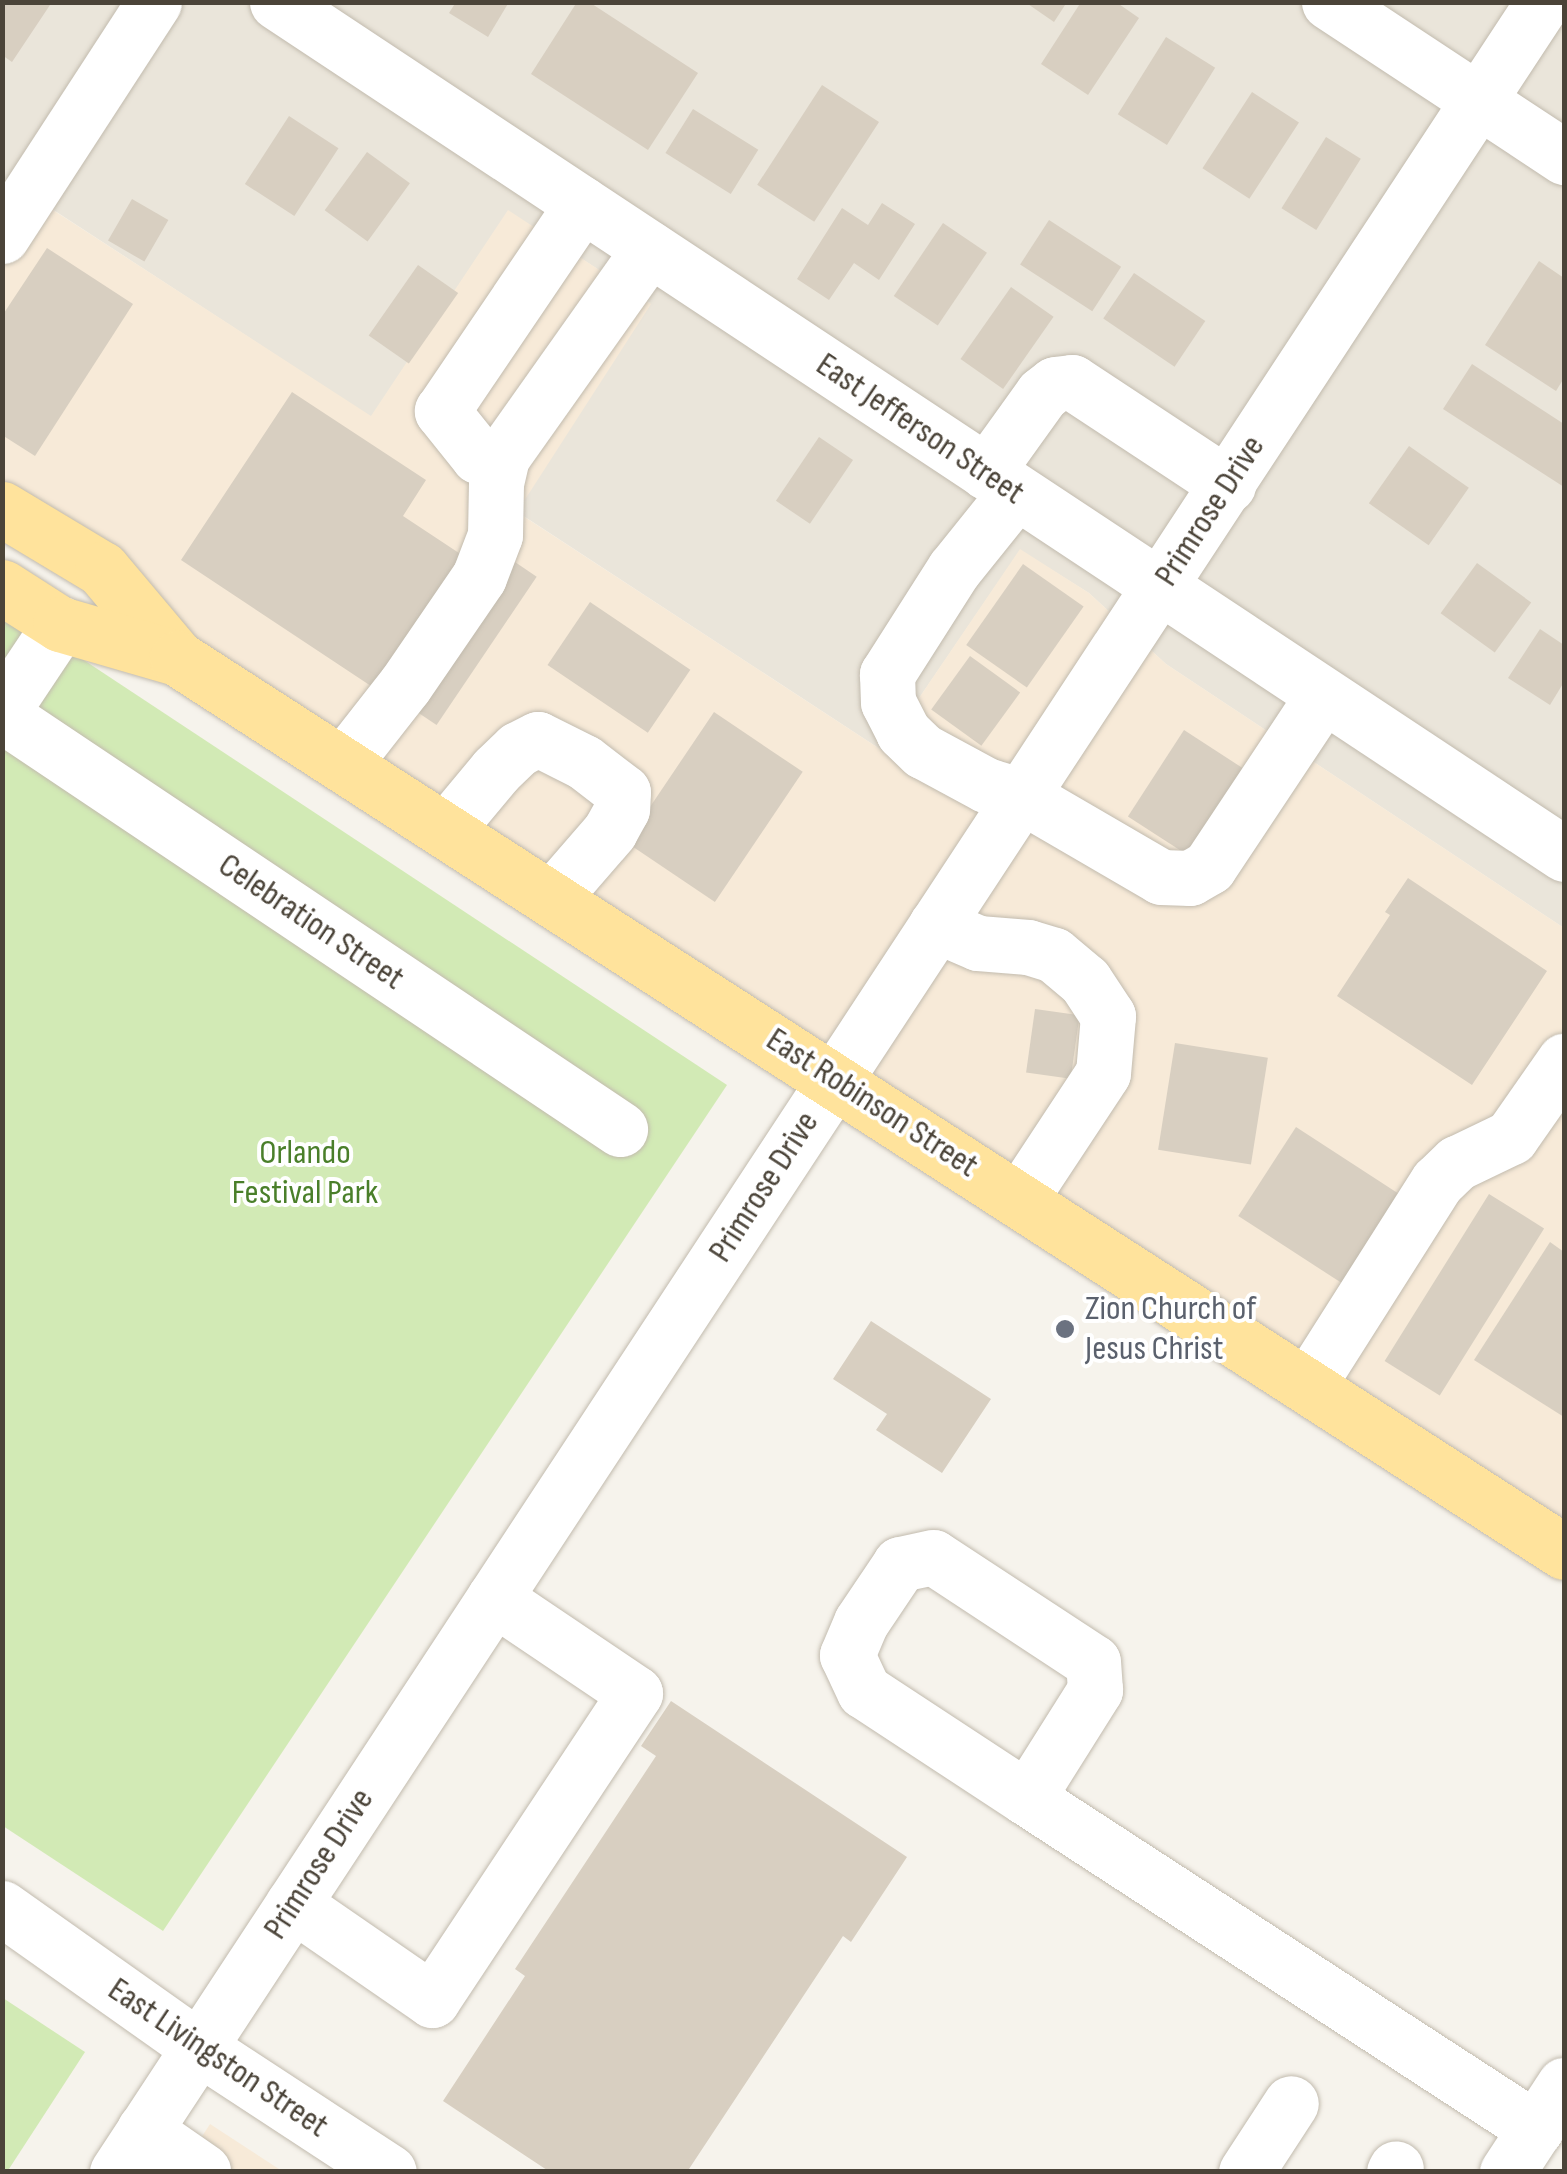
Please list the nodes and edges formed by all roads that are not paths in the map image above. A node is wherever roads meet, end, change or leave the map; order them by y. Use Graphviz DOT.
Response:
graph roads {
  1 [pos="154,2"];
  2 [pos="277,2"];
  3 [pos="1328,2"];
  4 [pos="1543,2"];
  5 [pos="1479,102"];
  6 [pos="1564,157"];
  7 [pos="582,204"];
  8 [pos="2,236"];
  9 [pos="649,249"];
  10 [pos="502,457"];
  11 [pos="1001,482"];
  12 [pos="1228,485"];
  13 [pos="2,509"];
  14 [pos="2,587"];
  15 [pos="1160,587"];
  16 [pos="60,624"];
  17 [pos="177,658"];
  18 [pos="1322,697"];
  19 [pos="2,713"];
  20 [pos="343,764"];
  21 [pos="1022,796"];
  22 [pos="446,830"];
  23 [pos="1564,854"];
  24 [pos="552,898"];
  25 [pos="936,925"];
  26 [pos="1564,1061"];
  27 [pos="835,1079"];
  28 [pos="620,1129"];
  29 [pos="1020,1200"];
  30 [pos="1308,1385"];
  31 [pos="1564,1552"];
  32 [pos="494,1598"];
  33 [pos="1027,1798"];
  34 [pos="293,1904"];
  35 [pos="2,1908"];
  36 [pos="26,1931"];
  37 [pos="198,2047"];
  38 [pos="1291,2103"];
  39 [pos="1536,2129"];
  40 [pos="131,2150"];
  41 [pos="203,2171"];
  42 [pos="389,2172"];
  43 [pos="1246,2172"];
  1 -- 8 [label="street"];
  2 -- 7 [label="street, East Jefferson Street"];
  3 -- 5 [label="street"];
  4 -- 5 [label="street, Primrose Drive"];
  5 -- 6 [label="street"];
  5 -- 12 [label="street, Primrose Drive"];
  7 -- 9 [label="street, East Jefferson Street"];
  7 -- 10 [label="street"];
  9 -- 10 [label="street"];
  9 -- 11 [label="street, East Jefferson Street"];
  10 -- 20 [label="street"];
  11 -- 12 [label="street"];
  11 -- 15 [label="street, East Jefferson Street"];
  11 -- 21 [label="street"];
  12 -- 15 [label="street, Primrose Drive"];
  13 -- 17 [label="main road, East Robinson Street"];
  14 -- 16 [label="main road, East Robinson Street"];
  15 -- 18 [label="street, East Jefferson Street"];
  15 -- 21 [label="street, Primrose Drive"];
  16 -- 17 [label="main road, East Robinson Street"];
  16 -- 19 [label="street"];
  17 -- 20 [label="main road, East Robinson Street"];
  18 -- 21 [label="street"];
  18 -- 23 [label="street, East Jefferson Street"];
  19 -- 28 [label="street, Celebration Street"];
  20 -- 22 [label="main road, East Robinson Street"];
  21 -- 25 [label="street, Primrose Drive"];
  22 -- 24 [label="main road, East Robinson Street"];
  22 -- 24 [label="street"];
  24 -- 27 [label="main road, East Robinson Street"];
  25 -- 27 [label="street, Primrose Drive"];
  25 -- 29 [label="street"];
  26 -- 30 [label="street"];
  27 -- 29 [label="main road, East Robinson Street"];
  27 -- 32 [label="street, Primrose Drive"];
  29 -- 30 [label="main road, East Robinson Street"];
  30 -- 31 [label="main road, East Robinson Street"];
  32 -- 34 [label="street, Primrose Drive"];
  32 -- 34 [label="street"];
  33 -- 33 [label="street"];
  33 -- 39 [label="street"];
  34 -- 37 [label="street, Primrose Drive"];
  35 -- 36 [label="street, East Livingston Street"];
  36 -- 37 [label="street, East Livingston Street"];
  37 -- 40 [label="street, Primrose Drive"];
  37 -- 42 [label="street, East Livingston Street"];
  38 -- 43 [label="street"];
  40 -- 41 [label="street"];
}
